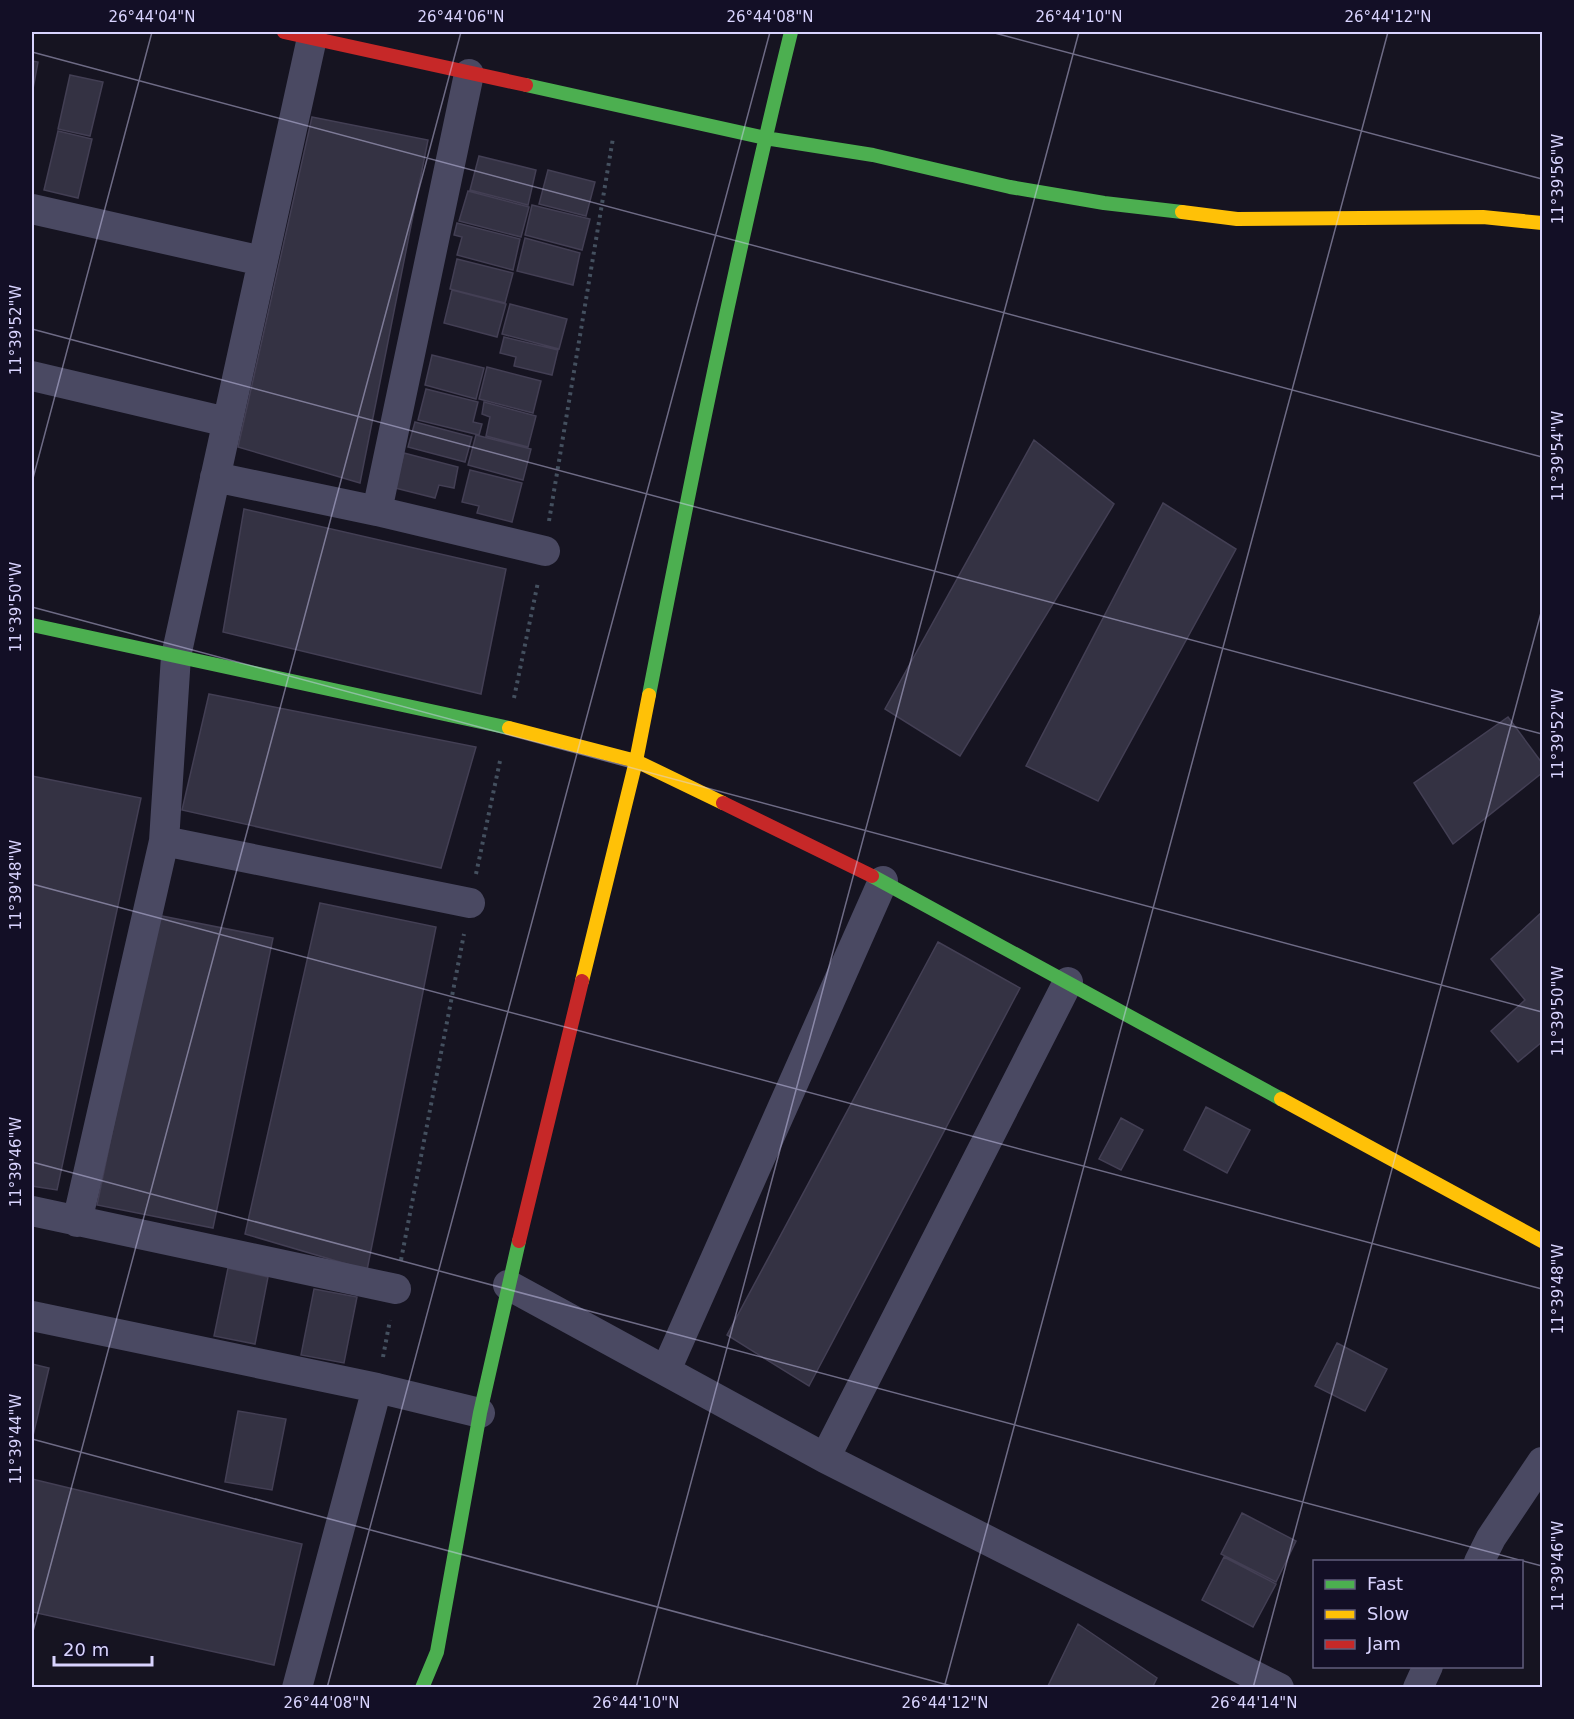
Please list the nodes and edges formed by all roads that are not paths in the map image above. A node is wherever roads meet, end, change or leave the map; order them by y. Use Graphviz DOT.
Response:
graph roads {
  1 [pos="284,32"];
  2 [pos="791,32"];
  3 [pos="312,38"];
  4 [pos="469,74"];
  5 [pos="765,138"];
  6 [pos="32,209"];
  7 [pos="1542,223"];
  8 [pos="262,261"];
  9 [pos="32,376"];
  10 [pos="226,422"];
  11 [pos="215,477"];
  12 [pos="377,511"];
  13 [pos="545,551"];
  14 [pos="32,625"];
  15 [pos="176,656"];
  16 [pos="636,761"];
  17 [pos="164,841"];
  18 [pos="883,881"];
  19 [pos="470,903"];
  20 [pos="1068,982"];
  21 [pos="32,1211"];
  22 [pos="77,1222"];
  23 [pos="1542,1241"];
  24 [pos="508,1285"];
  25 [pos="396,1290"];
  26 [pos="32,1316"];
  27 [pos="666,1370"];
  28 [pos="377,1388"];
  29 [pos="480,1413"];
  30 [pos="825,1458"];
  31 [pos="1542,1461"];
  32 [pos="1480,1560"];
  33 [pos="1427,1668"];
  34 [pos="297,1688"];
  35 [pos="422,1688"];
  36 [pos="1279,1688"];
  37 [pos="1418,1688"];
  1 -- 3 [label="street"];
  2 -- 5 [label="street"];
  3 -- 4 [label="street"];
  3 -- 8 [label="street"];
  4 -- 5 [label="street"];
  4 -- 12 [label="street"];
  5 -- 7 [label="street"];
  5 -- 16 [label="street"];
  6 -- 8 [label="street"];
  8 -- 10 [label="street"];
  9 -- 10 [label="street"];
  10 -- 11 [label="street"];
  11 -- 12 [label="street"];
  11 -- 15 [label="street"];
  12 -- 13 [label="street"];
  14 -- 15 [label="street"];
  15 -- 16 [label="street"];
  15 -- 17 [label="street"];
  16 -- 18 [label="street"];
  16 -- 24 [label="street"];
  17 -- 19 [label="street"];
  17 -- 22 [label="street"];
  18 -- 20 [label="street"];
  18 -- 27 [label="street"];
  20 -- 23 [label="street"];
  20 -- 30 [label="street"];
  21 -- 22 [label="street"];
  22 -- 25 [label="street"];
  24 -- 27 [label="street"];
  24 -- 29 [label="street"];
  26 -- 28 [label="street"];
  27 -- 30 [label="street"];
  28 -- 29 [label="street"];
  28 -- 34 [label="street"];
  29 -- 35 [label="street"];
  30 -- 36 [label="street"];
  31 -- 32 [label="street"];
  33 -- 37 [label="street"];
}
